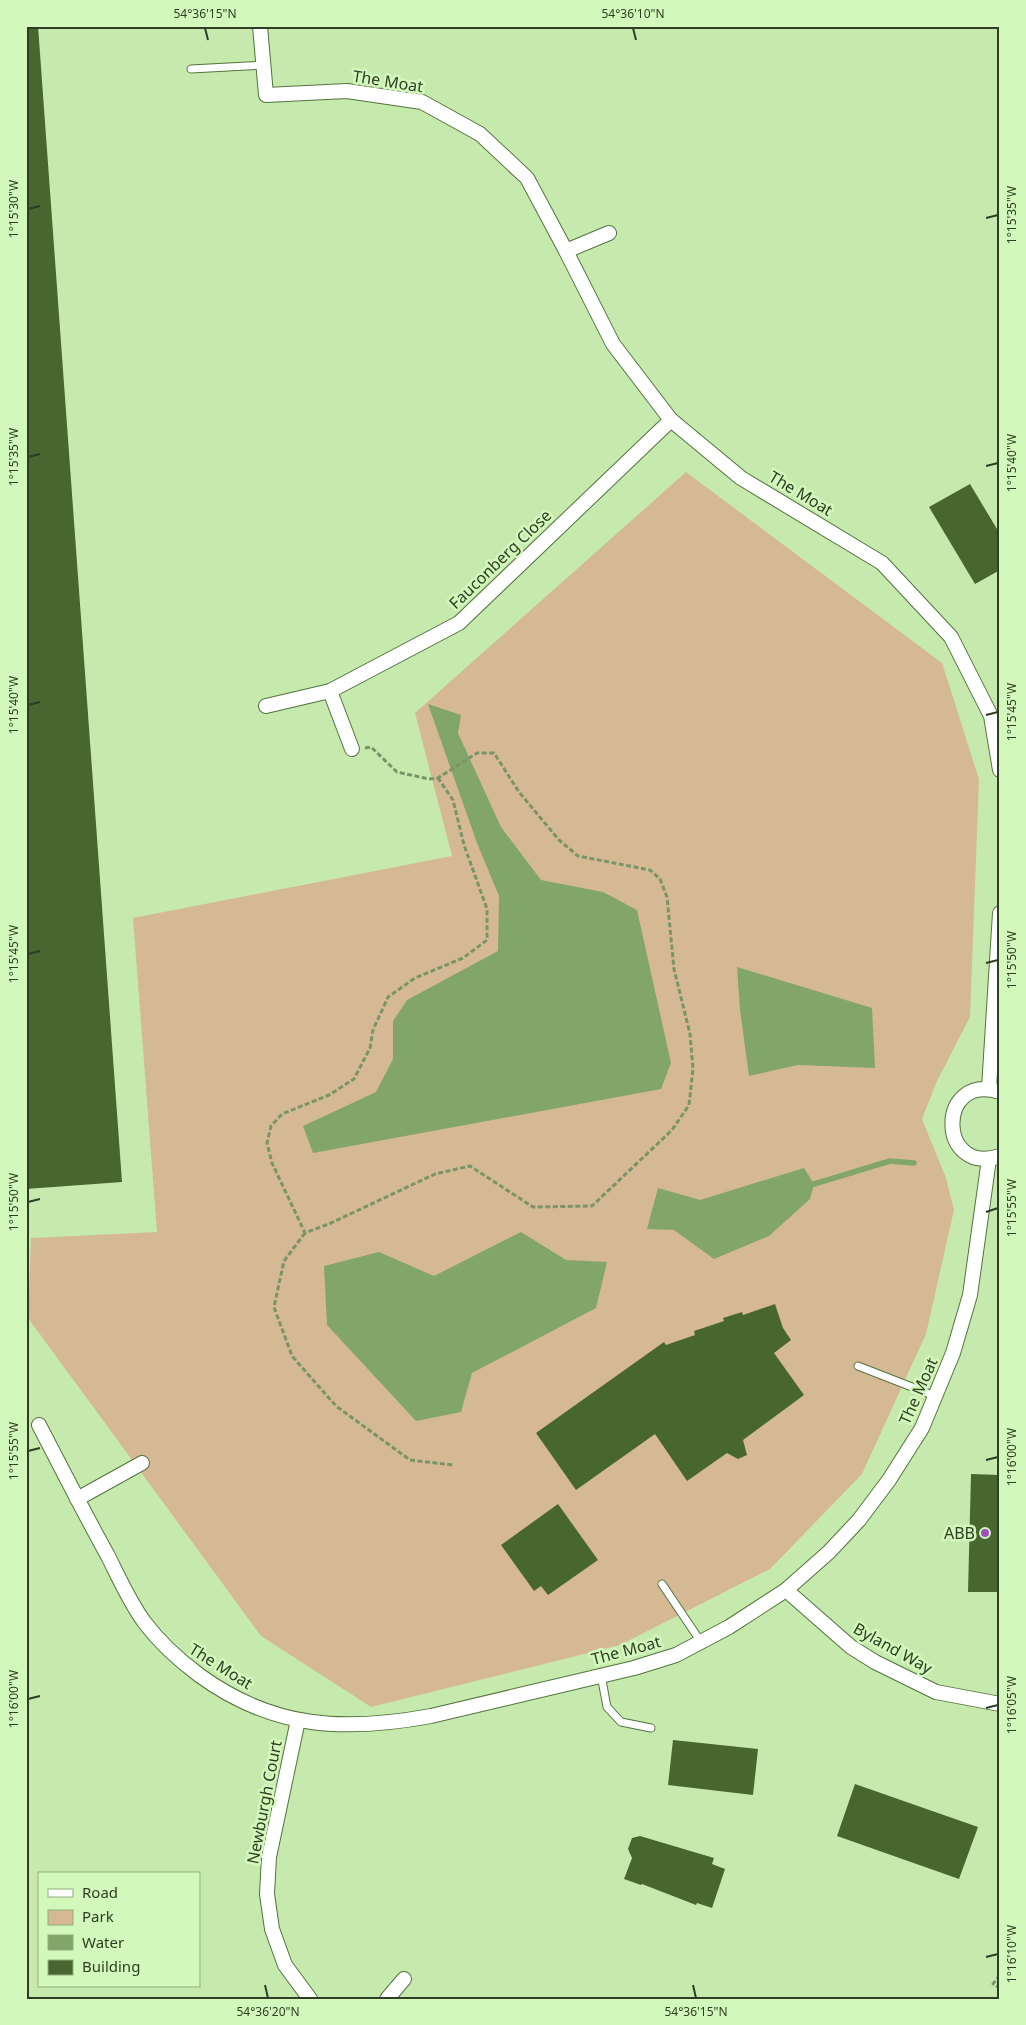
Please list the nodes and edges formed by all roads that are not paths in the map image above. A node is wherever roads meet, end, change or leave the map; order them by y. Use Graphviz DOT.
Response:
graph roads {
  1 [pos="260,26"];
  2 [pos="263,65"];
  3 [pos="191,69"];
  4 [pos="609,233"];
  5 [pos="566,251"];
  6 [pos="671,420"];
  7 [pos="330,691"];
  8 [pos="266,706"];
  9 [pos="352,749"];
  10 [pos="1000,770"];
  11 [pos="1000,913"];
  12 [pos="994,1090"];
  13 [pos="994,1157"];
  14 [pos="858,1366"];
  15 [pos="936,1396"];
  16 [pos="39,1425"];
  17 [pos="142,1463"];
  18 [pos="77,1499"];
  19 [pos="662,1584"];
  20 [pos="786,1590"];
  21 [pos="701,1642"];
  22 [pos="601,1675"];
  23 [pos="1000,1704"];
  24 [pos="298,1720"];
  25 [pos="652,1728"];
  26 [pos="404,1979"];
  27 [pos="310,1999"];
  28 [pos="387,1999"];
  1 -- 2 [label="street, The Moat"];
  2 -- 3 [label="lane"];
  2 -- 5 [label="street, The Moat"];
  4 -- 5 [label="street"];
  5 -- 6 [label="street, The Moat"];
  6 -- 7 [label="street, Fauconberg Close"];
  6 -- 10 [label="street, The Moat"];
  7 -- 8 [label="street, Fauconberg Close"];
  7 -- 9 [label="street"];
  11 -- 12 [label="street, The Moat"];
  12 -- 13 [label="street, The Moat"];
  13 -- 15 [label="street, The Moat"];
  14 -- 15 [label="lane"];
  15 -- 20 [label="street, The Moat"];
  16 -- 18 [label="street, The Moat"];
  17 -- 18 [label="street"];
  18 -- 24 [label="street, The Moat"];
  19 -- 21 [label="lane"];
  20 -- 21 [label="street, The Moat"];
  20 -- 23 [label="street, Byland Way"];
  21 -- 22 [label="street, The Moat"];
  22 -- 24 [label="street, The Moat"];
  22 -- 25 [label="lane"];
  24 -- 27 [label="street, Newburgh Court"];
  26 -- 28 [label="street"];
}
